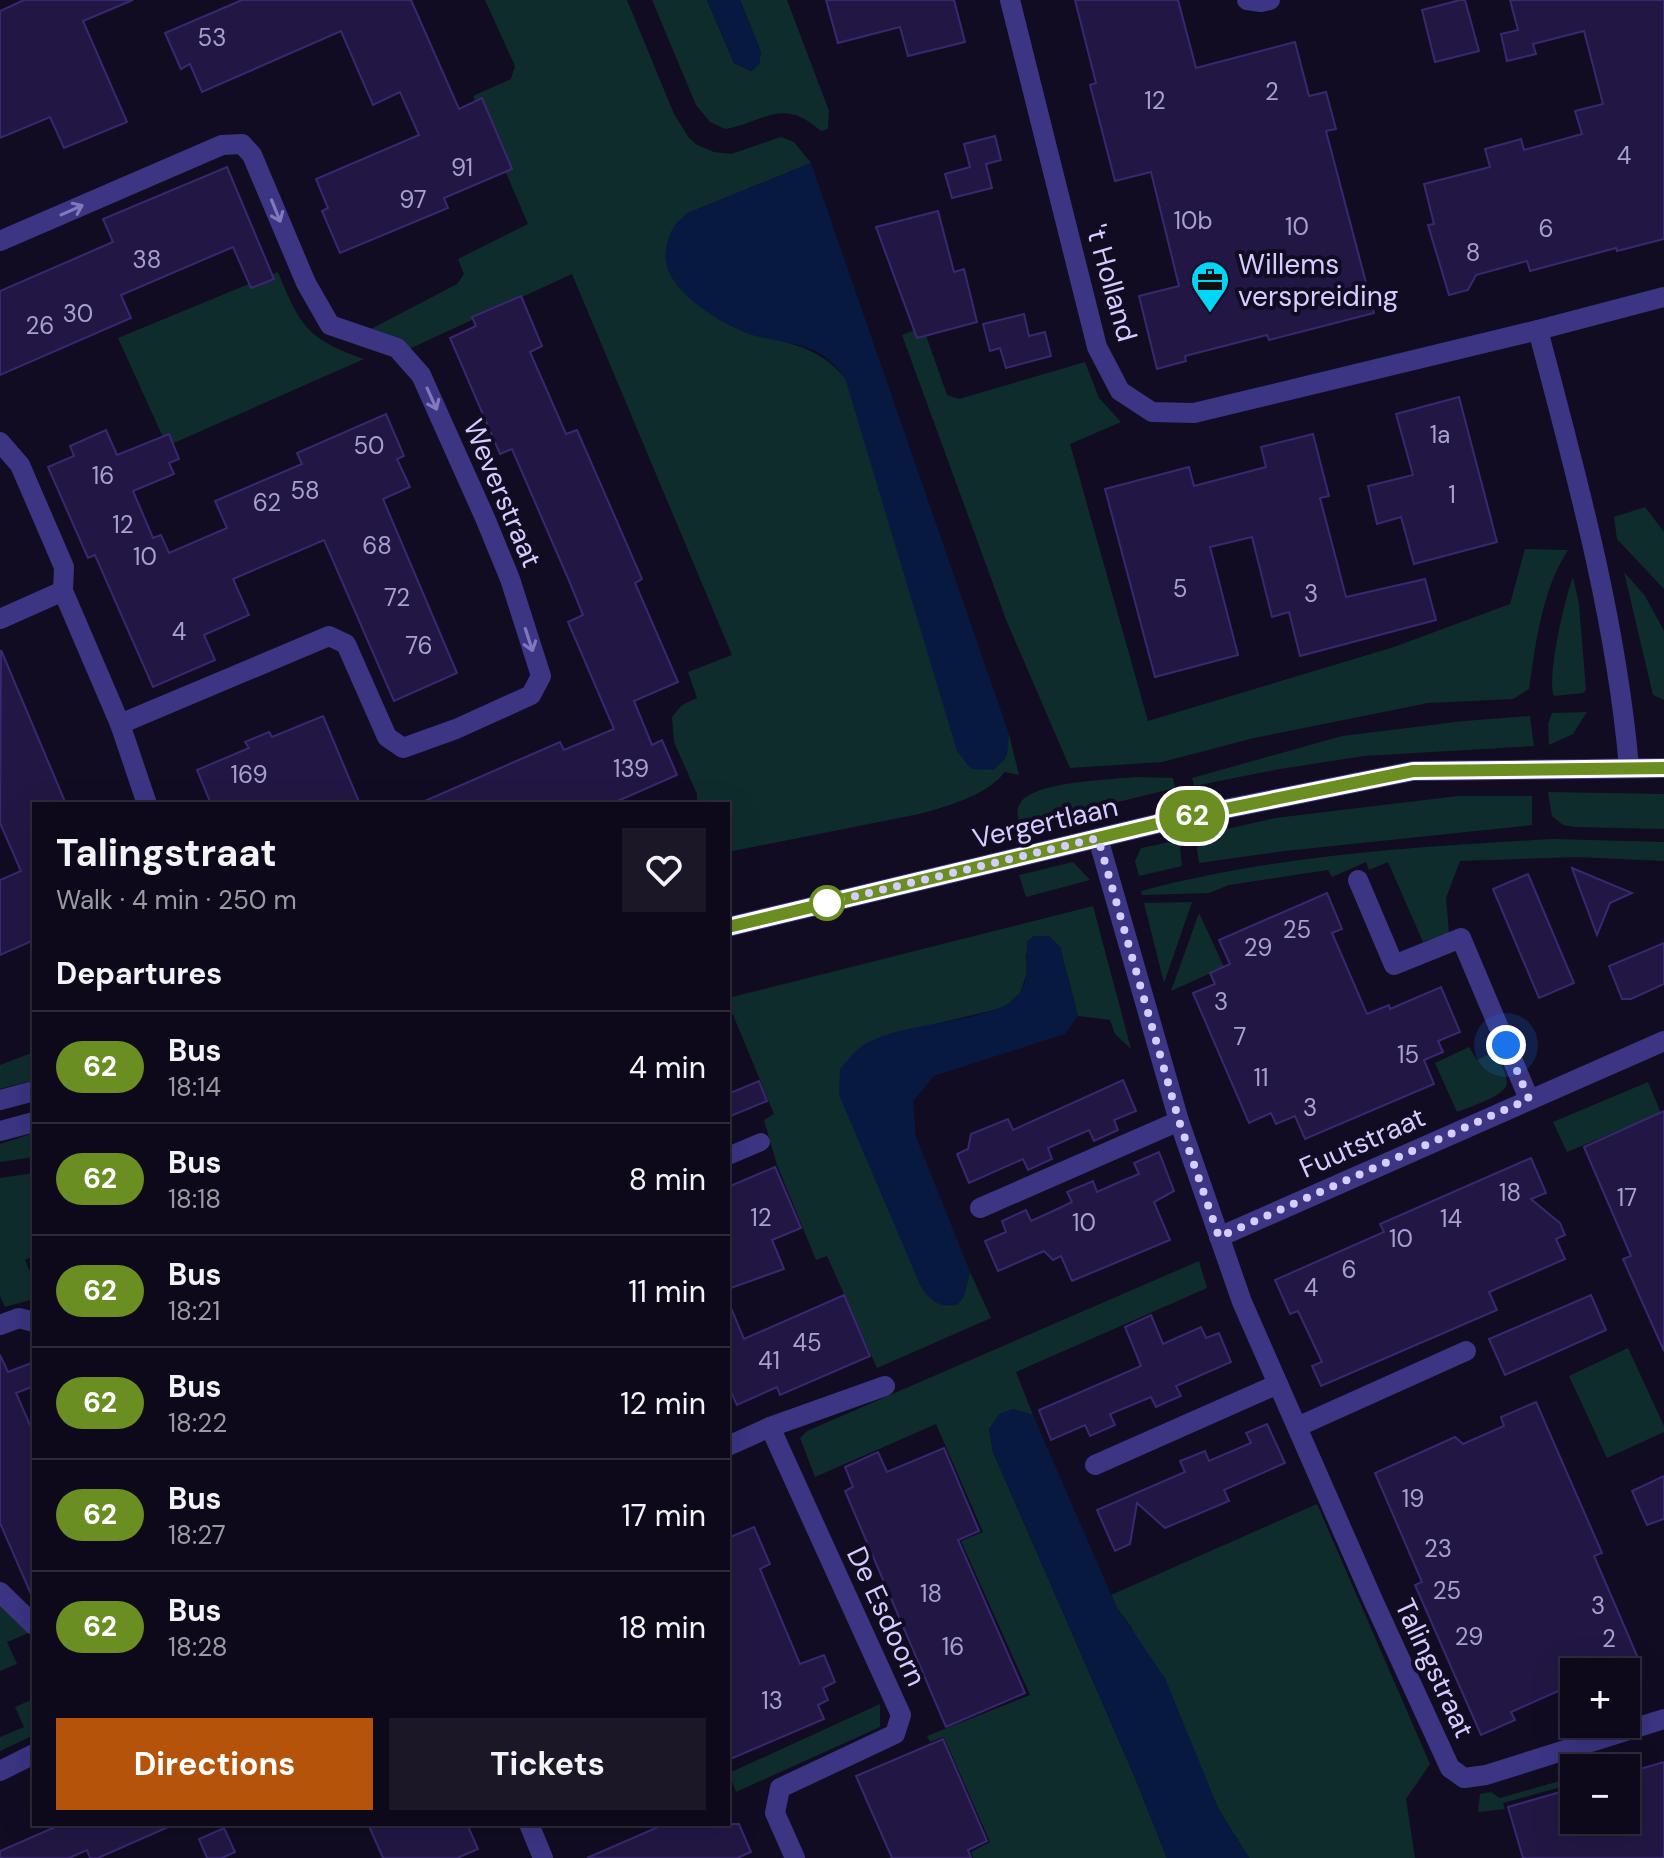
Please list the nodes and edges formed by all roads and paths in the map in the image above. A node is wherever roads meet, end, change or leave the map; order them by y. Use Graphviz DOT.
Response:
graph roads {
  1 [pos="1010,0"];
  2 [pos="1247,0"];
  3 [pos="1270,0"];
  4 [pos="0,241"];
  5 [pos="1664,297"];
  6 [pos="1538,330"];
  7 [pos="0,442"];
  8 [pos="63,591"];
  9 [pos="0,619"];
  10 [pos="120,724"];
  11 [pos="1629,767"];
  12 [pos="1664,768"];
  13 [pos="146,802"];
  14 [pos="1098,838"];
  15 [pos="1358,880"];
  16 [pos="730,927"];
  17 [pos="1664,1041"];
  18 [pos="32,1092"];
  19 [pos="1529,1099"];
  20 [pos="0,1100"];
  21 [pos="1179,1121"];
  22 [pos="32,1123"];
  23 [pos="0,1131"];
  24 [pos="761,1142"];
  25 [pos="730,1155"];
  26 [pos="980,1208"];
  27 [pos="1219,1237"];
  28 [pos="32,1321"];
  29 [pos="0,1325"];
  30 [pos="1466,1351"];
  31 [pos="1278,1384"];
  32 [pos="885,1386"];
  33 [pos="770,1427"];
  34 [pos="1297,1427"];
  35 [pos="730,1445"];
  36 [pos="1095,1465"];
  37 [pos="0,1592"];
  38 [pos="32,1623"];
  39 [pos="1664,1719"];
  40 [pos="32,1755"];
  41 [pos="0,1771"];
  42 [pos="530,1826"];
  43 [pos="543,1858"];
  44 [pos="795,1858"];
  1 -- 6 [label="street, 't Holland"];
  2 -- 3 [label="street"];
  4 -- 10 [label="street, Weverstraat, one-way"];
  5 -- 6 [label="street, 't Holland"];
  6 -- 11 [label="street"];
  7 -- 8 [label="street"];
  8 -- 9 [label="street"];
  8 -- 10 [label="street"];
  10 -- 13 [label="street"];
  11 -- 12 [label="street, Vergertlaan"];
  11 -- 14 [label="street, Vergertlaan"];
  14 -- 16 [label="street, Vergertlaan"];
  14 -- 21 [label="street, Talingstraat"];
  15 -- 19 [label="street"];
  17 -- 19 [label="street, Fuutstraat"];
  18 -- 20 [label="street"];
  19 -- 27 [label="street, Fuutstraat"];
  21 -- 26 [label="street"];
  21 -- 27 [label="street, Talingstraat"];
  22 -- 23 [label="street"];
  24 -- 25 [label="street"];
  27 -- 31 [label="street, Talingstraat"];
  28 -- 29 [label="street"];
  30 -- 34 [label="street"];
  31 -- 34 [label="street, Talingstraat"];
  31 -- 36 [label="street"];
  32 -- 33 [label="street"];
  33 -- 35 [label="street"];
  33 -- 44 [label="street, De Esdoorn"];
  34 -- 39 [label="street, Talingstraat"];
  37 -- 38 [label="street"];
  40 -- 41 [label="street"];
  42 -- 43 [label="street"];
}
